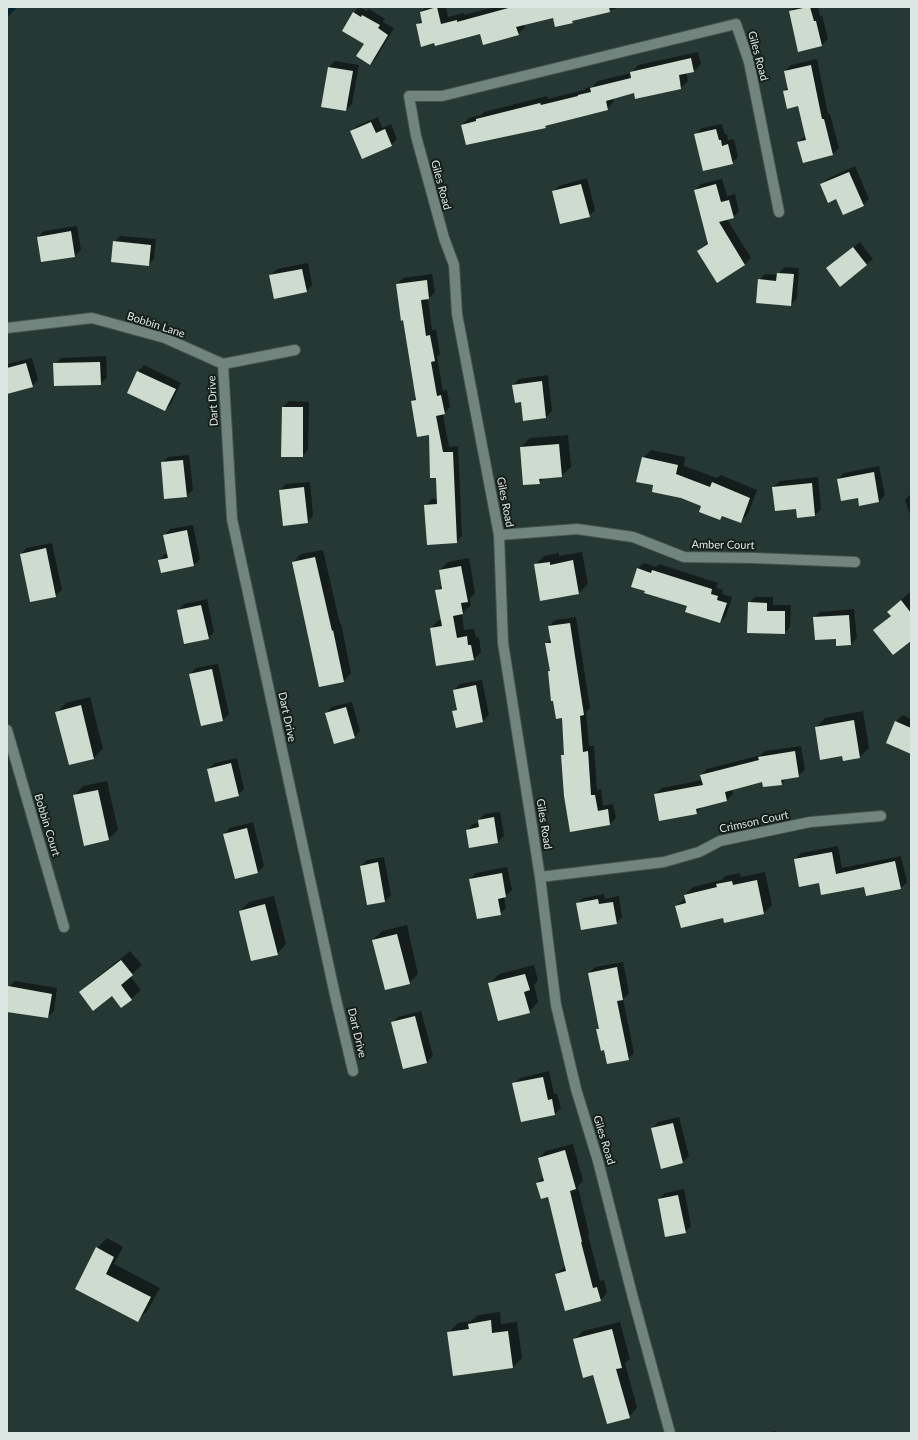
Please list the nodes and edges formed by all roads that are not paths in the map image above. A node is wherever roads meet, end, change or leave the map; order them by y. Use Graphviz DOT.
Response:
graph roads {
  1 [pos="779,212"];
  2 [pos="7,328"];
  3 [pos="295,350"];
  4 [pos="223,364"];
  5 [pos="499,535"];
  6 [pos="855,562"];
  7 [pos="7,730"];
  8 [pos="881,816"];
  9 [pos="540,877"];
  10 [pos="64,927"];
  11 [pos="353,1071"];
  12 [pos="670,1433"];
  1 -- 5 [label="street, Giles Road"];
  2 -- 4 [label="street, Bobbin Lane"];
  3 -- 4 [label="street"];
  4 -- 11 [label="street, Dart Drive"];
  5 -- 6 [label="street, Amber Court"];
  5 -- 9 [label="street, Giles Road"];
  7 -- 10 [label="street, Bobbin Court"];
  8 -- 9 [label="street, Crimson Court"];
  9 -- 12 [label="street, Giles Road"];
}
